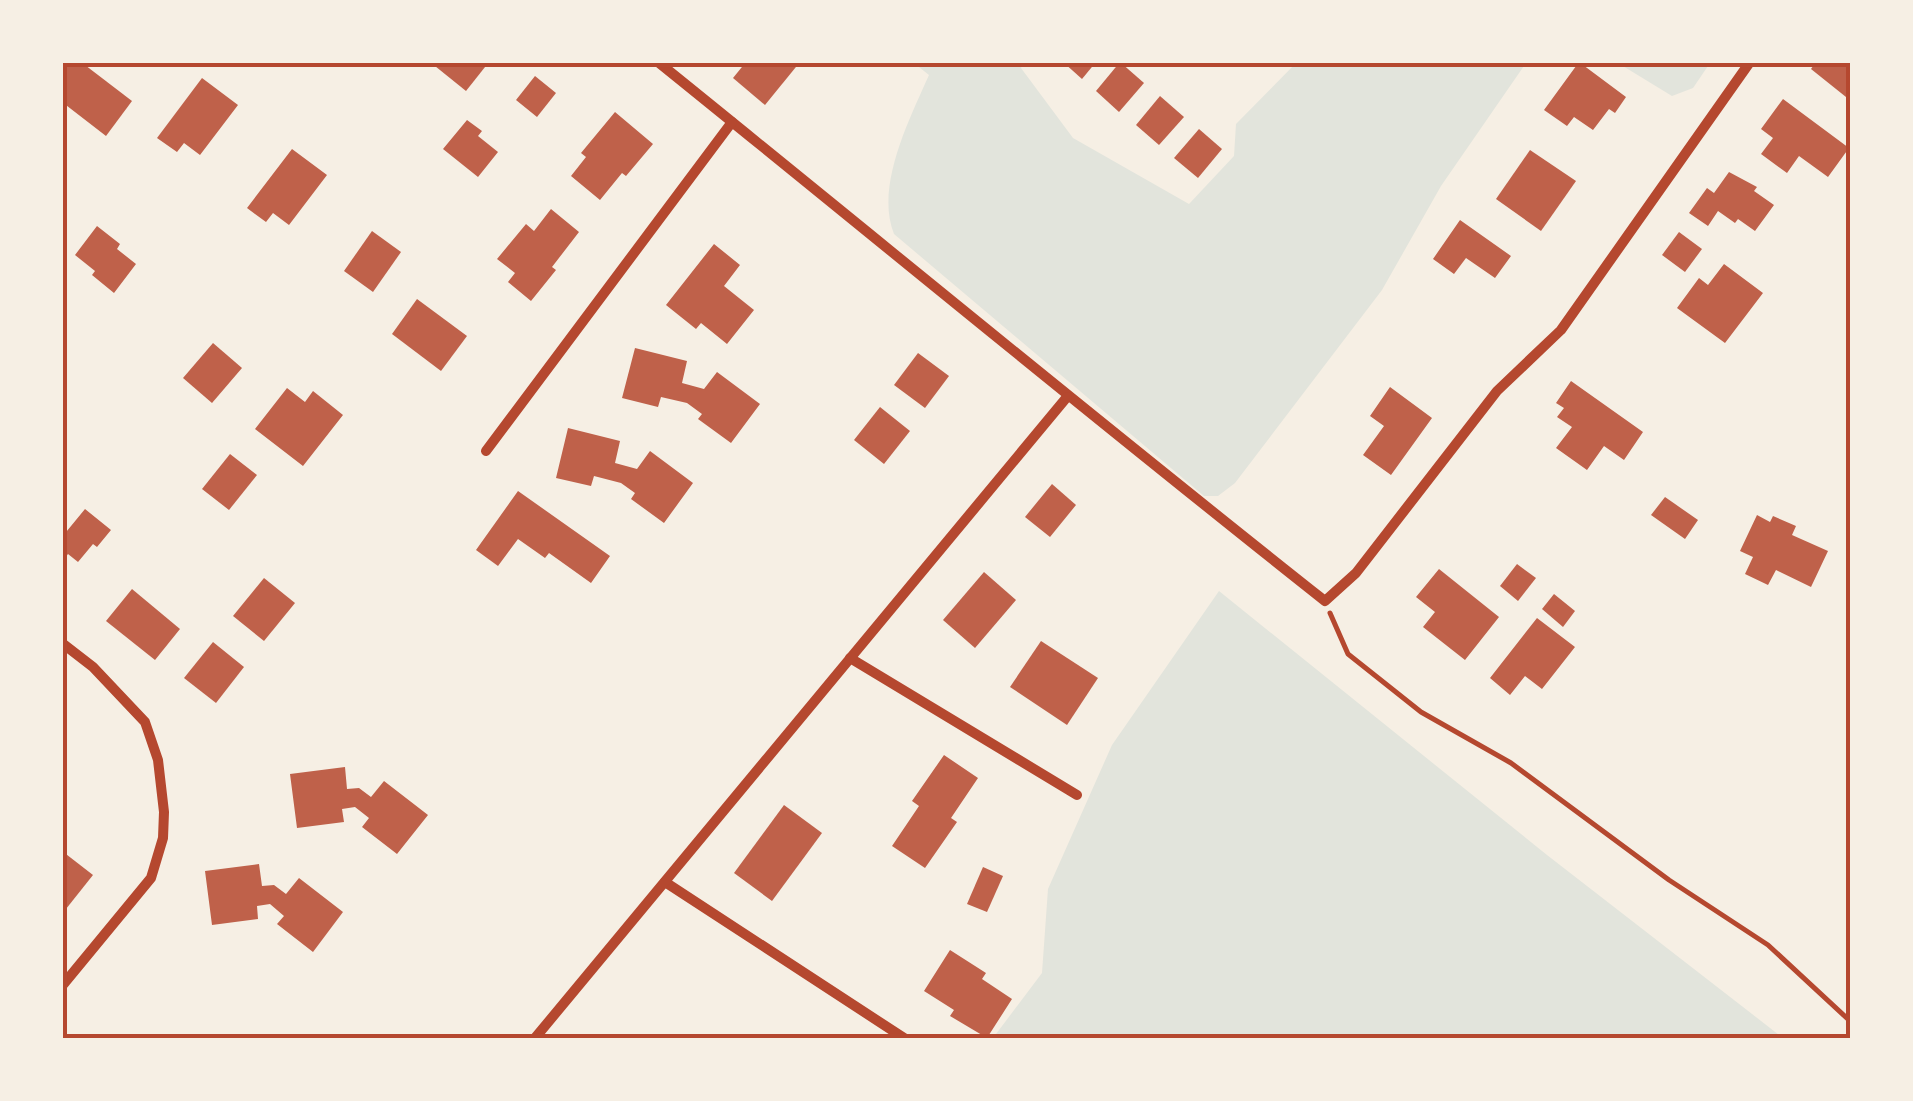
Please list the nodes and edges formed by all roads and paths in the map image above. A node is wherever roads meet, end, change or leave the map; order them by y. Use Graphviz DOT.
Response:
graph roads {
  1 [pos="658,62"];
  2 [pos="1750,62"];
  3 [pos="732,122"];
  4 [pos="1066,397"];
  5 [pos="486,451"];
  6 [pos="1325,602"];
  7 [pos="62,643"];
  8 [pos="850,658"];
  9 [pos="1077,796"];
  10 [pos="664,882"];
  11 [pos="62,986"];
  12 [pos="1850,1022"];
  13 [pos="535,1038"];
  14 [pos="904,1038"];
  1 -- 3 [label="street"];
  2 -- 6 [label="street"];
  3 -- 4 [label="street"];
  3 -- 5 [label="street"];
  4 -- 6 [label="street"];
  4 -- 8 [label="street"];
  6 -- 12 [label="path"];
  7 -- 11 [label="street"];
  8 -- 9 [label="street"];
  8 -- 10 [label="street"];
  10 -- 13 [label="street"];
  10 -- 14 [label="street"];
}
